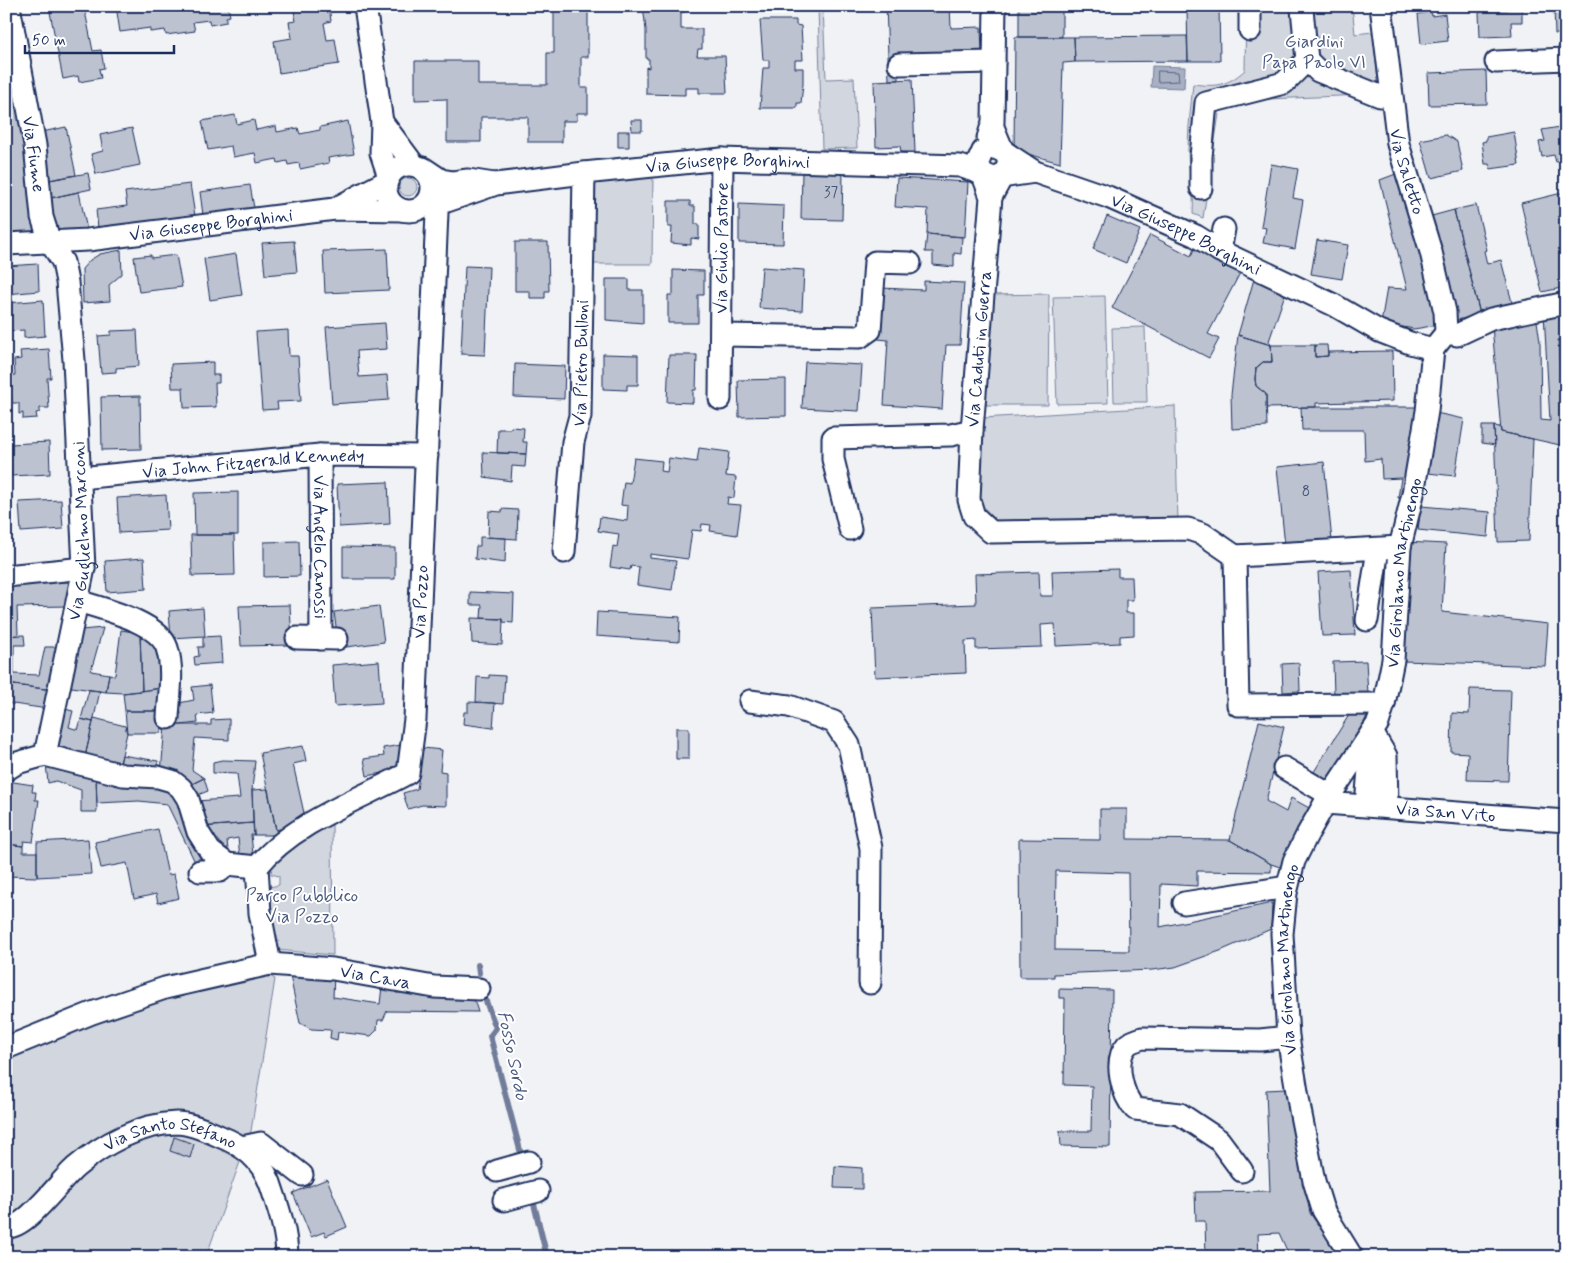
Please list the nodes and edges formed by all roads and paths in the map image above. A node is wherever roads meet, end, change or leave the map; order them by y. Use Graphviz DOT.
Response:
graph roads {
  1 [pos="9,6"];
  2 [pos="365,6"];
  3 [pos="995,6"];
  4 [pos="1250,6"];
  5 [pos="1381,6"];
  6 [pos="1302,9"];
  7 [pos="1250,30"];
  8 [pos="1566,59"];
  9 [pos="1306,60"];
  10 [pos="994,62"];
  11 [pos="1496,62"];
  12 [pos="898,64"];
  13 [pos="14,74"];
  14 [pos="1383,94"];
  15 [pos="382,122"];
  16 [pos="993,151"];
  17 [pos="722,159"];
  18 [pos="960,166"];
  19 [pos="418,167"];
  20 [pos="1035,172"];
  21 [pos="584,173"];
  22 [pos="991,174"];
  23 [pos="388,179"];
  24 [pos="496,184"];
  25 [pos="1201,188"];
  26 [pos="422,203"];
  27 [pos="336,209"];
  28 [pos="1224,228"];
  29 [pos="44,242"];
  30 [pos="6,244"];
  31 [pos="1220,251"];
  32 [pos="63,262"];
  33 [pos="910,262"];
  34 [pos="1566,303"];
  35 [pos="722,336"];
  36 [pos="1439,341"];
  37 [pos="720,399"];
  38 [pos="1426,411"];
  39 [pos="972,430"];
  40 [pos="320,455"];
  41 [pos="427,456"];
  42 [pos="80,478"];
  43 [pos="850,530"];
  44 [pos="1400,547"];
  45 [pos="1378,550"];
  46 [pos="564,552"];
  47 [pos="1235,556"];
  48 [pos="84,568"];
  49 [pos="6,576"];
  50 [pos="78,601"];
  51 [pos="1367,620"];
  52 [pos="297,638"];
  53 [pos="750,701"];
  54 [pos="1384,704"];
  55 [pos="168,718"];
  56 [pos="1372,732"];
  57 [pos="45,755"];
  58 [pos="1284,768"];
  59 [pos="6,770"];
  60 [pos="1328,799"];
  61 [pos="1366,805"];
  62 [pos="1387,806"];
  63 [pos="1566,821"];
  64 [pos="227,864"];
  65 [pos="257,867"];
  66 [pos="200,871"];
  67 [pos="1287,886"];
  68 [pos="1184,903"];
  69 [pos="270,964"];
  70 [pos="870,983"];
  71 [pos="479,989"];
  72 [pos="1288,1036"];
  73 [pos="6,1048"];
  74 [pos="242,1147"];
  75 [pos="530,1162"];
  76 [pos="497,1171"];
  77 [pos="1242,1171"];
  78 [pos="302,1175"];
  79 [pos="538,1191"];
  80 [pos="504,1200"];
  81 [pos="6,1226"];
  82 [pos="287,1257"];
  83 [pos="1352,1257"];
  1 -- 13 [label="street, Via Fiume"];
  2 -- 15 [label="street"];
  3 -- 10 [label="street"];
  4 -- 7 [label="street"];
  5 -- 14 [label="street, Via Saletto"];
  6 -- 9 [label="street"];
  8 -- 11 [label="street"];
  9 -- 14 [label="street"];
  9 -- 25 [label="street"];
  10 -- 12 [label="street"];
  10 -- 16 [label="street"];
  13 -- 29 [label="street, Via Fiume"];
  14 -- 36 [label="street, Via Saletto"];
  15 -- 19 [label="street"];
  15 -- 23 [label="street"];
  16 -- 18 [label="street"];
  16 -- 20 [label="street, Via Giuseppe Borghini"];
  16 -- 22 [label="street"];
  16 -- 22 [label="street"];
  17 -- 18 [label="street, Via Giuseppe Borghini"];
  17 -- 21 [label="street, Via Giuseppe Borghini"];
  17 -- 35 [label="street, Via Giulio Pastore"];
  18 -- 22 [label="street, Via Giuseppe Borghini"];
  19 -- 23 [label="street, Via Giuseppe Borghini"];
  19 -- 24 [label="street, Via Giuseppe Borghini"];
  19 -- 26 [label="street"];
  20 -- 22 [label="street, Via Giuseppe Borghini"];
  20 -- 31 [label="street, Via Giuseppe Borghini"];
  21 -- 24 [label="street, Via Giuseppe Borghini"];
  21 -- 46 [label="street, Via Pietro Bulloni"];
  22 -- 39 [label="street, Via Caduti in Guerra"];
  23 -- 26 [label="street"];
  23 -- 27 [label="street, Via Giuseppe Borghini"];
  24 -- 26 [label="street, Via Giuseppe Borghini"];
  26 -- 27 [label="street, Via Giuseppe Borghini"];
  26 -- 41 [label="street, Via Pozzo"];
  27 -- 29 [label="street, Via Giuseppe Borghini"];
  28 -- 31 [label="street"];
  29 -- 30 [label="street, Via Giuseppe Borghini"];
  29 -- 32 [label="street, Via Fiume"];
  31 -- 36 [label="street, Via Giuseppe Borghini"];
  32 -- 42 [label="street, Via Guglielmo Marconi"];
  33 -- 35 [label="street, Via Giulio Pastore"];
  34 -- 36 [label="street"];
  35 -- 37 [label="street, Via Giulio Pastore"];
  36 -- 38 [label="street, Via Saletto"];
  38 -- 44 [label="street, Via Girolamo Martinengo"];
  39 -- 43 [label="street, Via Caduti in Guerra"];
  39 -- 47 [label="street"];
  40 -- 41 [label="street, Via John Fitzgerald Kennedy"];
  40 -- 42 [label="street, Via John Fitzgerald Kennedy"];
  40 -- 52 [label="street, Via Angelo Canossi"];
  41 -- 65 [label="street, Via Pozzo"];
  42 -- 48 [label="street, Via Guglielmo Marconi"];
  44 -- 45 [label="street"];
  44 -- 54 [label="street, Via Girolamo Martinengo"];
  45 -- 47 [label="street"];
  45 -- 51 [label="street"];
  47 -- 54 [label="street"];
  48 -- 49 [label="street"];
  48 -- 50 [label="street, Via Guglielmo Marconi"];
  50 -- 55 [label="street"];
  50 -- 57 [label="street, Via Guglielmo Marconi"];
  53 -- 70 [label="street"];
  54 -- 56 [label="street, Via Girolamo Martinengo"];
  56 -- 60 [label="street, Via Girolamo Martinengo"];
  56 -- 61 [label="street, Via Girolamo Martinengo"];
  56 -- 62 [label="street"];
  57 -- 59 [label="street"];
  57 -- 64 [label="street"];
  58 -- 60 [label="street"];
  60 -- 61 [label="street, Via San Vito"];
  60 -- 67 [label="street, Via Girolamo Martinengo"];
  61 -- 62 [label="street, Via San Vito"];
  62 -- 63 [label="street, Via San Vito"];
  64 -- 65 [label="street"];
  64 -- 66 [label="street"];
  65 -- 69 [label="street"];
  67 -- 68 [label="street"];
  67 -- 72 [label="street, Via Girolamo Martinengo"];
  69 -- 71 [label="street, Via Cava"];
  69 -- 73 [label="street"];
  72 -- 77 [label="street"];
  72 -- 83 [label="street, Via Girolamo Martinengo"];
  74 -- 78 [label="street"];
  74 -- 81 [label="street, Via Santo Stefano"];
  74 -- 82 [label="street, Via Santo Stefano"];
  75 -- 76 [label="street"];
  79 -- 80 [label="street"];
}
